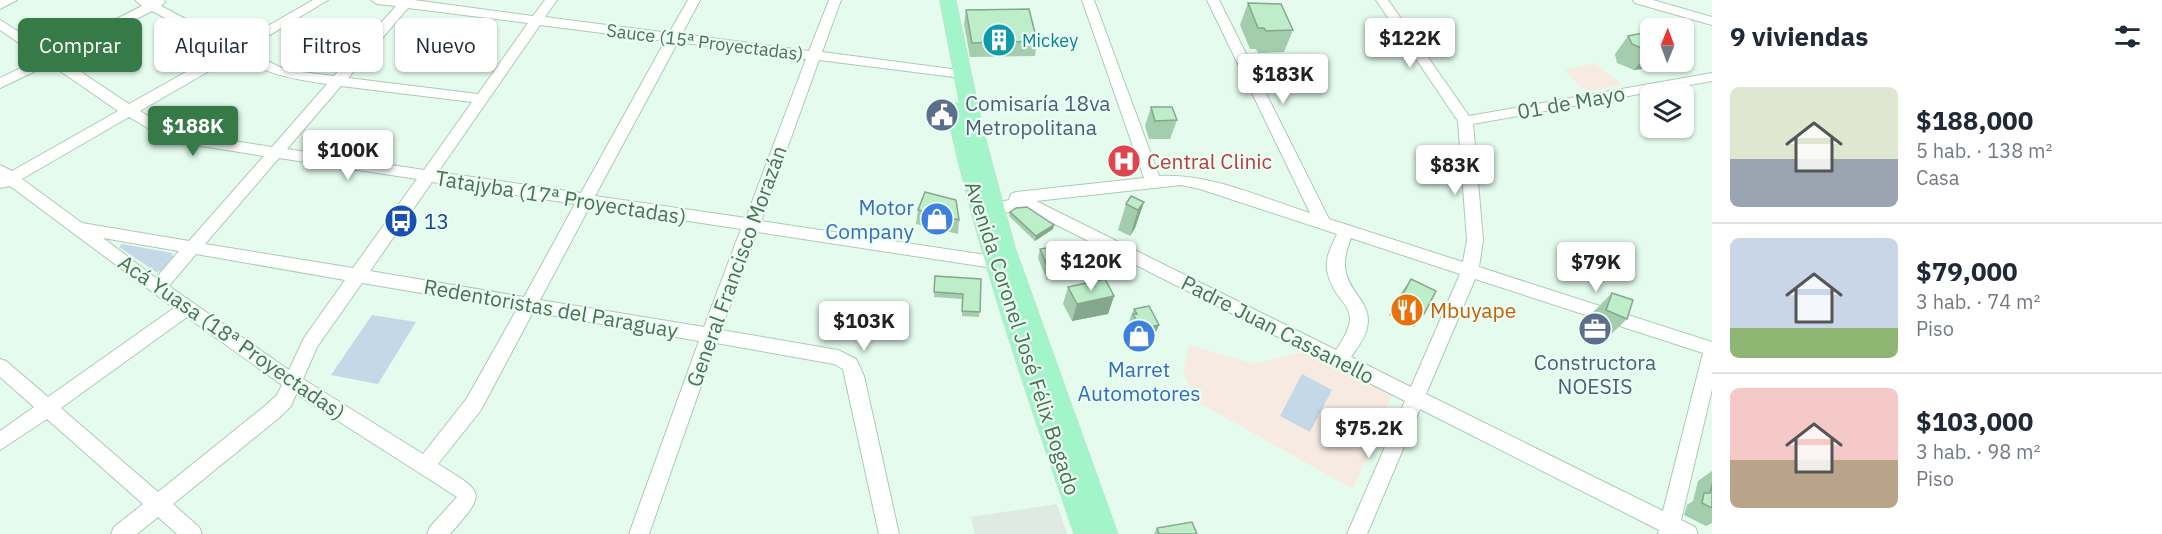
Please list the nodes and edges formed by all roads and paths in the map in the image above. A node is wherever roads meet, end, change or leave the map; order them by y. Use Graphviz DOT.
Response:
graph roads {
  1 [pos="11,0"];
  2 [pos="322,0"];
  3 [pos="377,0"];
  4 [pos="551,0"];
  5 [pos="694,0"];
  6 [pos="835,0"];
  7 [pos="937,0"];
  8 [pos="948,0"];
  9 [pos="1088,0"];
  10 [pos="1214,0"];
  11 [pos="1382,0"];
  12 [pos="1639,0"];
  13 [pos="152,2"];
  14 [pos="407,2"];
  15 [pos="0,5"];
  16 [pos="123,18"];
  17 [pos="180,18"];
  18 [pos="537,20"];
  19 [pos="1712,21"];
  20 [pos="0,24"];
  21 [pos="269,30"];
  22 [pos="18,36"];
  23 [pos="672,37"];
  24 [pos="814,55"];
  25 [pos="269,68"];
  26 [pos="23,72"];
  27 [pos="71,72"];
  28 [pos="197,72"];
  29 [pos="955,73"];
  30 [pos="1712,77"];
  31 [pos="339,80"];
  32 [pos="0,84"];
  33 [pos="481,99"];
  34 [pos="129,111"];
  35 [pos="1465,121"];
  36 [pos="274,153"];
  37 [pos="426,176"];
  38 [pos="4,178"];
  39 [pos="1153,182"];
  40 [pos="1075,192"];
  41 [pos="585,201"];
  42 [pos="986,208"];
  43 [pos="1065,222"];
  44 [pos="1324,225"];
  45 [pos="750,226"];
  46 [pos="77,228"];
  47 [pos="1346,231"];
  48 [pos="193,247"];
  49 [pos="1002,264"];
  50 [pos="1470,271"];
  51 [pos="357,275"];
  52 [pos="158,287"];
  53 [pos="529,304"];
  54 [pos="188,307"];
  55 [pos="710,335"];
  56 [pos="1712,350"];
  57 [pos="1339,360"];
  58 [pos="0,366"];
  59 [pos="292,382"];
  60 [pos="1415,398"];
  61 [pos="48,408"];
  62 [pos="0,442"];
  63 [pos="425,466"];
  64 [pos="158,504"];
  65 [pos="1675,531"];
  66 [pos="121,534"];
  67 [pos="192,534"];
  68 [pos="436,534"];
  69 [pos="639,534"];
  70 [pos="889,534"];
  71 [pos="1087,534"];
  72 [pos="1105,534"];
  73 [pos="1357,534"];
  1 -- 15 [label="street"];
  2 -- 21 [label="street"];
  3 -- 14 [label="street, Sauce (15ª Proyectadas)"];
  4 -- 18 [label="street"];
  5 -- 23 [label="street"];
  6 -- 24 [label="street, General Francisco Morazán"];
  7 -- 29 [label="main road, Avenida Coronel José Félix Bogado"];
  8 -- 29 [label="main road, Avenida Coronel José Félix Bogado"];
  9 -- 39 [label="street"];
  10 -- 44 [label="street"];
  11 -- 35 [label="street"];
  12 -- 19 [label="street"];
  13 -- 16 [label="street"];
  13 -- 17 [label="street"];
  14 -- 18 [label="street, Sauce (15ª Proyectadas)"];
  14 -- 31 [label="street"];
  18 -- 23 [label="street, Sauce (15ª Proyectadas)"];
  18 -- 33 [label="street"];
  20 -- 22 [label="street, Tatajyba (17ª Proyectadas)"];
  23 -- 24 [label="street, Sauce (15ª Proyectadas)"];
  23 -- 41 [label="street"];
  24 -- 29 [label="street, Sauce (15ª Proyectadas)"];
  24 -- 45 [label="street, General Francisco Morazán"];
  25 -- 31 [label="street"];
  26 -- 32 [label="street"];
  27 -- 34 [label="street, Tatajyba (17ª Proyectadas)"];
  28 -- 34 [label="street"];
  29 -- 42 [label="main road, Avenida Coronel José Félix Bogado"];
  30 -- 35 [label="street, 01 de Mayo"];
  31 -- 33 [label="street"];
  31 -- 36 [label="street"];
  33 -- 37 [label="street"];
  34 -- 36 [label="street, Tatajyba (17ª Proyectadas)"];
  34 -- 38 [label="street"];
  35 -- 50 [label="street"];
  36 -- 37 [label="street, Tatajyba (17ª Proyectadas)"];
  36 -- 48 [label="street"];
  37 -- 41 [label="street, Tatajyba (17ª Proyectadas)"];
  37 -- 51 [label="street"];
  38 -- 46 [label="street, Acá Yuasa (18ª Proyectadas)"];
  39 -- 40 [label="street"];
  39 -- 44 [label="street"];
  40 -- 42 [label="street"];
  40 -- 43 [label="street"];
  41 -- 45 [label="street, Tatajyba (17ª Proyectadas)"];
  41 -- 53 [label="street"];
  42 -- 43 [label="street, Padre Juan Cassanello"];
  42 -- 49 [label="main road, Avenida Coronel José Félix Bogado"];
  43 -- 57 [label="street, Padre Juan Cassanello"];
  44 -- 47 [label="street"];
  45 -- 49 [label="street, Tatajyba (17ª Proyectadas)"];
  45 -- 55 [label="street, General Francisco Morazán"];
  46 -- 48 [label="street, Redentoristas del Paraguay"];
  46 -- 52 [label="street, Acá Yuasa (18ª Proyectadas)"];
  47 -- 50 [label="street"];
  47 -- 57 [label="street"];
  48 -- 51 [label="street, Redentoristas del Paraguay"];
  48 -- 52 [label="street"];
  49 -- 71 [label="main road, Avenida Coronel José Félix Bogado"];
  49 -- 72 [label="main road, Avenida Coronel José Félix Bogado"];
  50 -- 56 [label="street"];
  50 -- 60 [label="street"];
  51 -- 53 [label="street, Redentoristas del Paraguay"];
  51 -- 59 [label="street"];
  52 -- 54 [label="street, Acá Yuasa (18ª Proyectadas)"];
  53 -- 55 [label="street, Redentoristas del Paraguay"];
  53 -- 63 [label="street"];
  54 -- 59 [label="street, Acá Yuasa (18ª Proyectadas)"];
  54 -- 61 [label="street"];
  55 -- 69 [label="street, General Francisco Morazán"];
  55 -- 70 [label="street, Redentoristas del Paraguay"];
  56 -- 65 [label="street"];
  57 -- 60 [label="street, Padre Juan Cassanello"];
  58 -- 61 [label="street"];
  59 -- 63 [label="street, Acá Yuasa (18ª Proyectadas)"];
  59 -- 64 [label="street"];
  60 -- 65 [label="street, Padre Juan Cassanello"];
  60 -- 73 [label="street"];
  61 -- 62 [label="street"];
  61 -- 64 [label="street"];
  63 -- 68 [label="street, Acá Yuasa (18ª Proyectadas)"];
  64 -- 66 [label="street"];
  64 -- 67 [label="street"];
}
